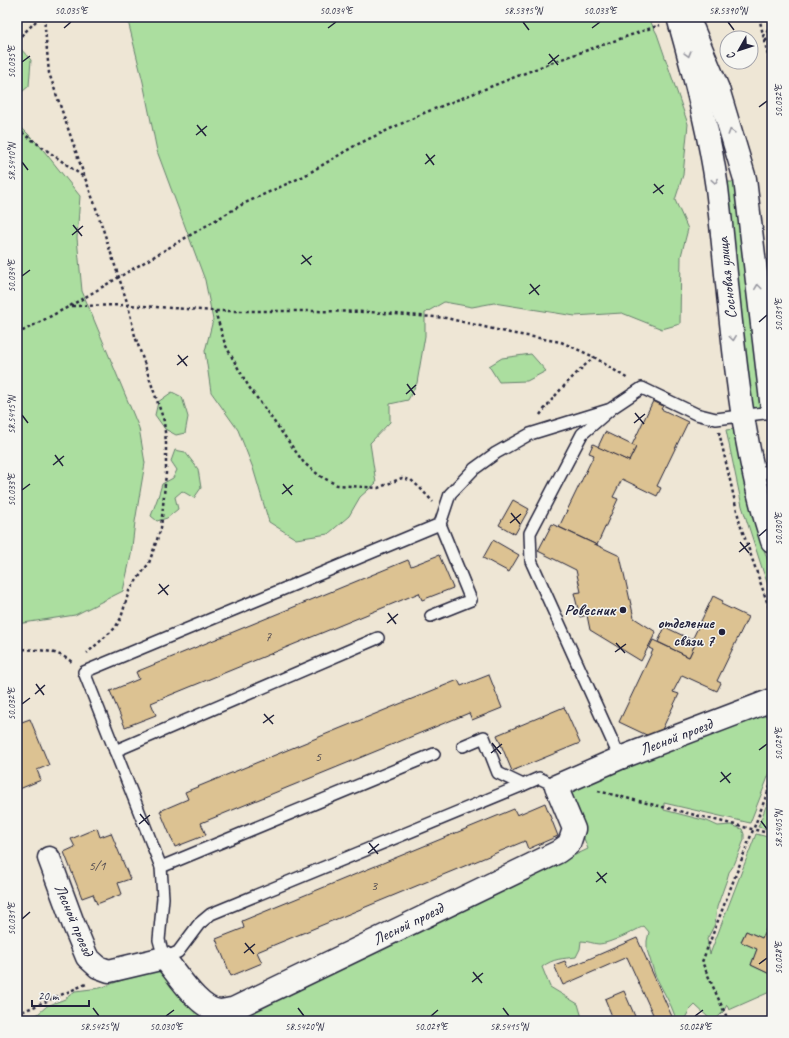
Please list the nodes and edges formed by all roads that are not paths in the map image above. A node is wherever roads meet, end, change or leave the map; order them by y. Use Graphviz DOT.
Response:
graph roads {
  1 [pos="688,17"];
  2 [pos="670,21"];
  3 [pos="612,408"];
  4 [pos="772,410"];
  5 [pos="743,416"];
  6 [pos="763,473"];
  7 [pos="440,524"];
  8 [pos="772,541"];
  9 [pos="431,616"];
  10 [pos="378,638"];
  11 [pos="772,700"];
  12 [pos="463,746"];
  13 [pos="115,751"];
  14 [pos="434,754"];
  15 [pos="620,758"];
  16 [pos="523,785"];
  17 [pos="556,786"];
  18 [pos="49,858"];
  19 [pos="161,867"];
  20 [pos="164,958"];
  4 -- 1 [label="street, Сосновая улица, one-way"];
  2 -- 5 [label="street, Сосновая улица, one-way"];
  3 -- 5 [label="lane"];
  3 -- 7 [label="lane"];
  3 -- 15 [label="lane"];
  4 -- 5 [label="lane"];
  5 -- 6 [label="street, Сосновая улица"];
  6 -- 8 [label="street, Сосновая улица"];
  7 -- 9 [label="lane"];
  7 -- 13 [label="lane"];
  10 -- 13 [label="lane"];
  11 -- 15 [label="street, Лесной проезд"];
  12 -- 16 [label="lane"];
  13 -- 19 [label="lane"];
  14 -- 19 [label="lane"];
  15 -- 17 [label="street, Лесной проезд"];
  16 -- 17 [label="lane"];
  16 -- 20 [label="lane"];
  17 -- 20 [label="street, Лесной проезд"];
  18 -- 20 [label="street, Лесной проезд"];
  19 -- 20 [label="lane"];
}
